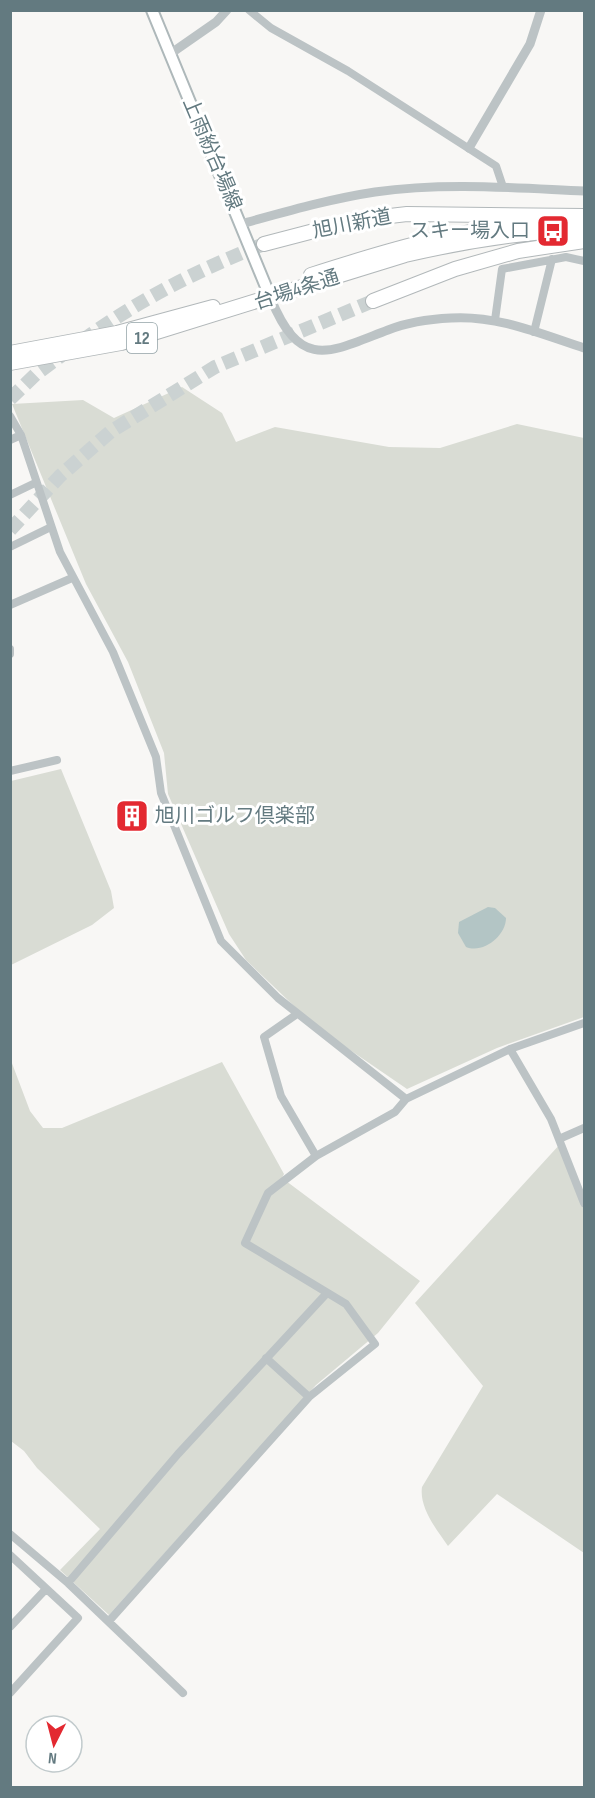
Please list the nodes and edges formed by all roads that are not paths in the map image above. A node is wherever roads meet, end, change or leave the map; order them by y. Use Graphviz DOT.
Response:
graph roads {
  1 [pos="152,10"];
  2 [pos="227,10"];
  3 [pos="249,10"];
  4 [pos="541,10"];
  5 [pos="170,54"];
  6 [pos="469,148"];
  7 [pos="503,187"];
  8 [pos="585,191"];
  9 [pos="585,216"];
  10 [pos="585,222"];
  11 [pos="241,224"];
  12 [pos="585,230"];
  13 [pos="585,241"];
  14 [pos="264,244"];
  15 [pos="552,259"];
  16 [pos="585,261"];
  17 [pos="269,294"];
  18 [pos="373,301"];
  19 [pos="495,320"];
  20 [pos="534,332"];
  21 [pos="584,346"];
  22 [pos="10,353"];
  23 [pos="10,363"];
  24 [pos="10,416"];
  25 [pos="21,435"];
  26 [pos="10,440"];
  27 [pos="35,483"];
  28 [pos="10,495"];
  29 [pos="51,527"];
  30 [pos="10,547"];
  31 [pos="72,578"];
  32 [pos="10,605"];
  33 [pos="10,649"];
  34 [pos="10,654"];
  35 [pos="57,760"];
  36 [pos="10,771"];
  37 [pos="297,1014"];
  38 [pos="584,1024"];
  39 [pos="510,1049"];
  40 [pos="406,1099"];
  41 [pos="585,1128"];
  42 [pos="559,1138"];
  43 [pos="316,1156"];
  44 [pos="585,1203"];
  45 [pos="327,1293"];
  46 [pos="266,1358"];
  47 [pos="309,1397"];
  48 [pos="10,1534"];
  49 [pos="11,1557"];
  50 [pos="68,1583"];
  51 [pos="46,1589"];
  52 [pos="109,1621"];
  53 [pos="10,1628"];
  54 [pos="10,1693"];
  55 [pos="183,1693"];
  1 -- 5 [label="main road, 上雨紛台場線"];
  2 -- 5 [label="street"];
  3 -- 6 [label="street"];
  4 -- 6 [label="street"];
  5 -- 11 [label="main road, 上雨紛台場線"];
  6 -- 7 [label="street"];
  7 -- 8 [label="street"];
  7 -- 11 [label="street"];
  9 -- 14 [label="highway, 旭川新道"];
  10 -- 17 [label="highway, 台場4条通 / 12"];
  11 -- 17 [label="main road, 上雨紛台場線"];
  12 -- 17 [label="highway, 台場4条通 / 12"];
  13 -- 18 [label="highway"];
  15 -- 16 [label="street"];
  15 -- 19 [label="street"];
  15 -- 20 [label="street"];
  17 -- 19 [label="street"];
  17 -- 22 [label="highway, 台場4条通 / 12"];
  17 -- 23 [label="highway, 台場4条通 / 12"];
  19 -- 20 [label="street"];
  20 -- 21 [label="street"];
  24 -- 25 [label="street"];
  25 -- 26 [label="street"];
  25 -- 27 [label="street"];
  27 -- 28 [label="street"];
  27 -- 29 [label="street"];
  29 -- 30 [label="street"];
  29 -- 31 [label="street"];
  31 -- 32 [label="street"];
  31 -- 37 [label="street"];
  33 -- 34 [label="street"];
  35 -- 36 [label="street"];
  37 -- 40 [label="street"];
  37 -- 43 [label="street"];
  38 -- 39 [label="street"];
  39 -- 40 [label="street"];
  39 -- 42 [label="street"];
  40 -- 43 [label="street"];
  41 -- 42 [label="street"];
  42 -- 44 [label="street"];
  43 -- 45 [label="street"];
  45 -- 46 [label="street"];
  45 -- 47 [label="street"];
  46 -- 47 [label="street"];
  46 -- 50 [label="street"];
  47 -- 52 [label="street"];
  48 -- 50 [label="street"];
  49 -- 51 [label="street"];
  50 -- 52 [label="street"];
  51 -- 53 [label="street"];
  51 -- 54 [label="street"];
  52 -- 55 [label="street"];
}
